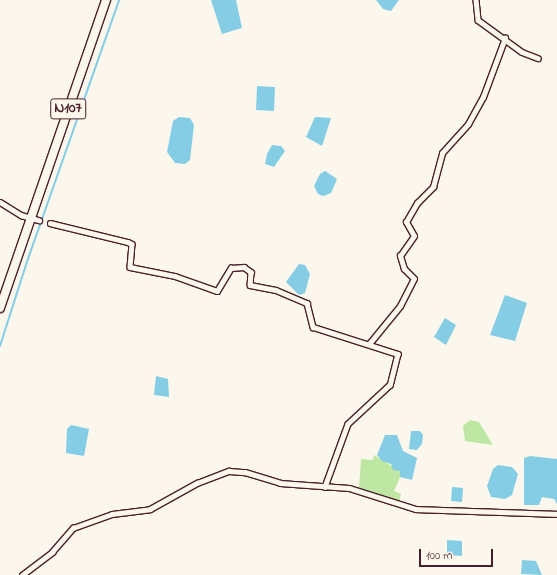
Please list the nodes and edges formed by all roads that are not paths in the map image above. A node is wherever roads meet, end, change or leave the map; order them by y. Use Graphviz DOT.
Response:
graph roads {
  1 [pos="106,0"];
  2 [pos="476,0"];
  3 [pos="505,38"];
  4 [pos="538,58"];
  5 [pos="0,202"];
  6 [pos="35,219"];
  7 [pos="50,223"];
  8 [pos="0,308"];
  9 [pos="369,344"];
  10 [pos="325,487"];
  11 [pos="557,514"];
  12 [pos="22,575"];
  1 -- 6 [label="highway, N107"];
  2 -- 3 [label="street"];
  3 -- 4 [label="street"];
  3 -- 9 [label="street"];
  5 -- 6 [label="street"];
  6 -- 8 [label="highway, N107"];
  7 -- 9 [label="street"];
  9 -- 10 [label="street"];
  10 -- 11 [label="street"];
  10 -- 12 [label="street"];
}
